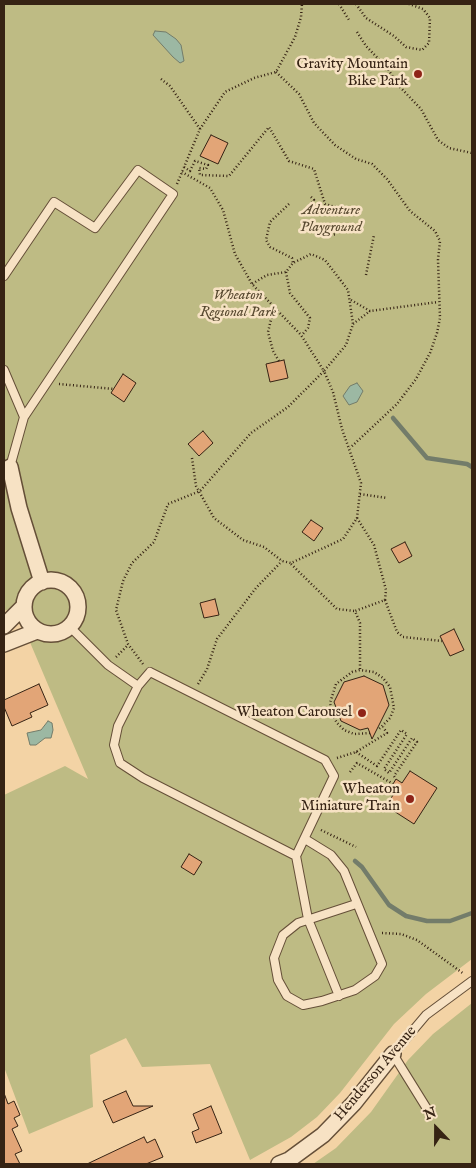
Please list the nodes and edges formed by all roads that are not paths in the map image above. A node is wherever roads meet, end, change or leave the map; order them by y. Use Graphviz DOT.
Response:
graph roads {
  1 [pos="4,276"];
  2 [pos="4,370"];
  3 [pos="24,417"];
  4 [pos="7,473"];
  5 [pos="42,582"];
  6 [pos="23,607"];
  7 [pos="4,626"];
  8 [pos="70,627"];
  9 [pos="37,631"];
  10 [pos="4,644"];
  11 [pos="138,686"];
  12 [pos="305,839"];
  13 [pos="296,856"];
  14 [pos="356,904"];
  15 [pos="308,919"];
  16 [pos="472,980"];
  17 [pos="338,996"];
  18 [pos="393,1054"];
  19 [pos="429,1112"];
  20 [pos="279,1164"];
  1 -- 3 [label="lane"];
  2 -- 3 [label="lane"];
  3 -- 4 [label="lane"];
  4 -- 5 [label="street"];
  5 -- 6 [label="street"];
  5 -- 8 [label="street"];
  6 -- 7 [label="street"];
  6 -- 9 [label="street"];
  8 -- 9 [label="street"];
  8 -- 11 [label="lane"];
  9 -- 10 [label="street"];
  11 -- 12 [label="lane"];
  11 -- 13 [label="lane"];
  12 -- 13 [label="lane"];
  12 -- 14 [label="lane"];
  13 -- 15 [label="lane"];
  14 -- 15 [label="lane"];
  14 -- 17 [label="lane"];
  15 -- 17 [label="lane"];
  15 -- 17 [label="lane"];
  16 -- 18 [label="lane, Henderson Avenue"];
  18 -- 19 [label="lane"];
  18 -- 20 [label="street, Henderson Avenue"];
}
